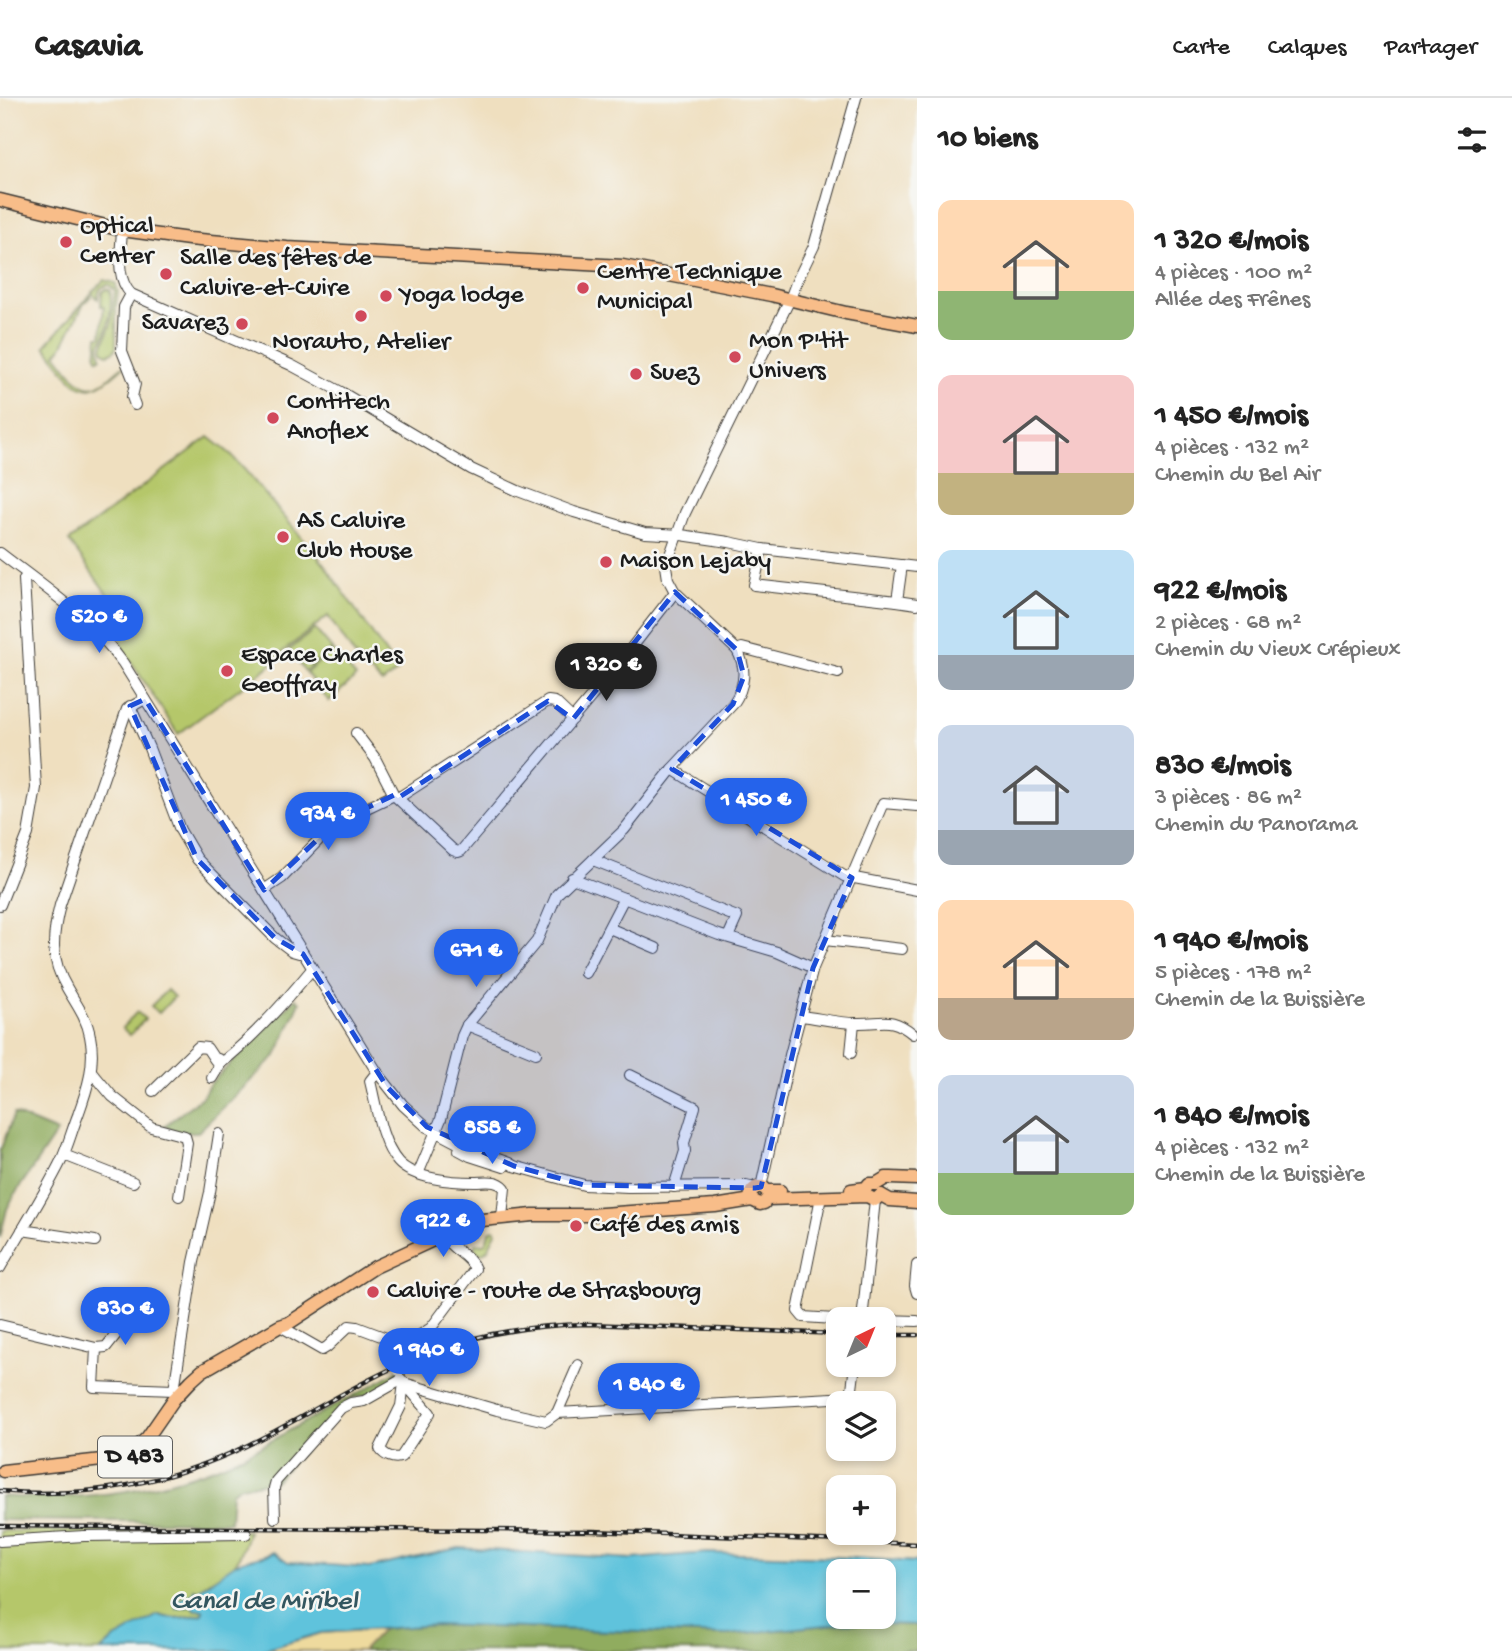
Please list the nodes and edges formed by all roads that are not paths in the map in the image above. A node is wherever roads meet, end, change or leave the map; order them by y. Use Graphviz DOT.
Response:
graph roads {
  1 [pos="856,98"];
  2 [pos="0,200"];
  3 [pos="122,230"];
  4 [pos="131,294"];
  5 [pos="790,299"];
  6 [pos="917,326"];
  7 [pos="135,405"];
  8 [pos="677,535"];
  9 [pos="762,548"];
  10 [pos="0,553"];
  11 [pos="902,565"];
  12 [pos="917,566"];
  13 [pos="28,575"];
  14 [pos="675,592"];
  15 [pos="897,601"];
  16 [pos="917,604"];
  17 [pos="737,650"];
  18 [pos="838,673"];
  19 [pos="145,699"];
  20 [pos="130,706"];
  21 [pos="573,719"];
  22 [pos="356,733"];
  23 [pos="672,769"];
  24 [pos="396,796"];
  25 [pos="917,806"];
  26 [pos="593,860"];
  27 [pos="572,878"];
  28 [pos="852,878"];
  29 [pos="264,890"];
  30 [pos="917,890"];
  31 [pos="624,898"];
  32 [pos="0,905"];
  33 [pos="609,928"];
  34 [pos="728,937"];
  35 [pos="825,940"];
  36 [pos="656,948"];
  37 [pos="902,949"];
  38 [pos="302,952"];
  39 [pos="813,968"];
  40 [pos="312,969"];
  41 [pos="585,973"];
  42 [pos="801,1016"];
  43 [pos="854,1023"];
  44 [pos="467,1025"];
  45 [pos="913,1034"];
  46 [pos="536,1053"];
  47 [pos="851,1053"];
  48 [pos="218,1063"];
  49 [pos="91,1071"];
  50 [pos="377,1072"];
  51 [pos="629,1075"];
  52 [pos="212,1078"];
  53 [pos="153,1091"];
  54 [pos="437,1133"];
  55 [pos="219,1134"];
  56 [pos="64,1154"];
  57 [pos="418,1174"];
  58 [pos="917,1179"];
  59 [pos="133,1182"];
  60 [pos="917,1185"];
  61 [pos="674,1188"];
  62 [pos="756,1192"];
  63 [pos="874,1192"];
  64 [pos="179,1196"];
  65 [pos="821,1196"];
  66 [pos="917,1202"];
  67 [pos="502,1217"];
  68 [pos="22,1230"];
  69 [pos="444,1236"];
  70 [pos="94,1241"];
  71 [pos="917,1265"];
  72 [pos="0,1268"];
  73 [pos="917,1293"];
  74 [pos="863,1307"];
  75 [pos="142,1315"];
  76 [pos="826,1318"];
  77 [pos="896,1320"];
  78 [pos="917,1321"];
  79 [pos="0,1325"];
  80 [pos="280,1326"];
  81 [pos="405,1345"];
  82 [pos="96,1348"];
  83 [pos="578,1365"];
  84 [pos="854,1377"];
  85 [pos="402,1378"];
  86 [pos="179,1394"];
  87 [pos="557,1413"];
  88 [pos="1,1471"];
  89 [pos="275,1518"];
  90 [pos="246,1534"];
  91 [pos="0,1541"];
  1 -- 5 [label="street"];
  2 -- 3 [label="main road"];
  3 -- 4 [label="street"];
  3 -- 5 [label="main road"];
  4 -- 7 [label="street"];
  4 -- 8 [label="street"];
  5 -- 6 [label="main road"];
  5 -- 8 [label="street"];
  8 -- 9 [label="street"];
  8 -- 14 [label="street"];
  9 -- 11 [label="street"];
  9 -- 15 [label="street"];
  10 -- 13 [label="street"];
  11 -- 12 [label="street"];
  11 -- 15 [label="street"];
  13 -- 19 [label="street"];
  13 -- 32 [label="street"];
  14 -- 17 [label="street"];
  14 -- 21 [label="street"];
  15 -- 16 [label="street"];
  17 -- 18 [label="street"];
  17 -- 23 [label="street"];
  19 -- 20 [label="street"];
  19 -- 29 [label="street"];
  20 -- 38 [label="street"];
  20 -- 49 [label="street"];
  21 -- 24 [label="street"];
  21 -- 24 [label="street"];
  22 -- 24 [label="street"];
  23 -- 26 [label="street"];
  23 -- 28 [label="street"];
  24 -- 29 [label="street"];
  25 -- 28 [label="street"];
  26 -- 27 [label="street"];
  26 -- 34 [label="street"];
  27 -- 31 [label="street"];
  27 -- 44 [label="street"];
  28 -- 30 [label="street"];
  28 -- 35 [label="street"];
  29 -- 38 [label="street"];
  31 -- 33 [label="street"];
  31 -- 34 [label="street"];
  33 -- 36 [label="street"];
  33 -- 41 [label="street"];
  34 -- 39 [label="street"];
  35 -- 37 [label="street"];
  35 -- 39 [label="street"];
  38 -- 40 [label="street"];
  39 -- 42 [label="street"];
  40 -- 48 [label="street"];
  40 -- 50 [label="street"];
  42 -- 43 [label="street"];
  42 -- 62 [label="street"];
  43 -- 45 [label="street"];
  43 -- 47 [label="street"];
  44 -- 46 [label="street"];
  44 -- 54 [label="street"];
  48 -- 52 [label="street"];
  48 -- 53 [label="street"];
  49 -- 56 [label="street"];
  49 -- 64 [label="street"];
  50 -- 54 [label="street"];
  50 -- 57 [label="street"];
  51 -- 61 [label="street"];
  54 -- 57 [label="street"];
  54 -- 61 [label="street"];
  55 -- 86 [label="street"];
  56 -- 59 [label="street"];
  56 -- 68 [label="street"];
  57 -- 67 [label="street"];
  58 -- 63 [label="main road"];
  60 -- 63 [label="main road, D 483"];
  61 -- 62 [label="street"];
  62 -- 63 [label="main road, D 483"];
  62 -- 65 [label="main road, D 483"];
  62 -- 67 [label="main road, D 483"];
  63 -- 65 [label="main road, D 483"];
  63 -- 66 [label="main road"];
  63 -- 74 [label="street"];
  65 -- 76 [label="street"];
  67 -- 69 [label="main road, D 483"];
  68 -- 70 [label="street"];
  68 -- 72 [label="street"];
  69 -- 80 [label="main road, D 483"];
  69 -- 81 [label="street"];
  71 -- 73 [label="street"];
  75 -- 82 [label="street"];
  77 -- 78 [label="street"];
  79 -- 82 [label="street"];
  80 -- 81 [label="street"];
  80 -- 86 [label="main road, D 483"];
  81 -- 85 [label="street, bridge"];
  82 -- 86 [label="street"];
  83 -- 87 [label="street"];
  84 -- 87 [label="street"];
  85 -- 85 [label="street"];
  85 -- 87 [label="street"];
  85 -- 89 [label="street"];
  86 -- 88 [label="main road, D 483"];
  90 -- 91 [label="street"];
}
